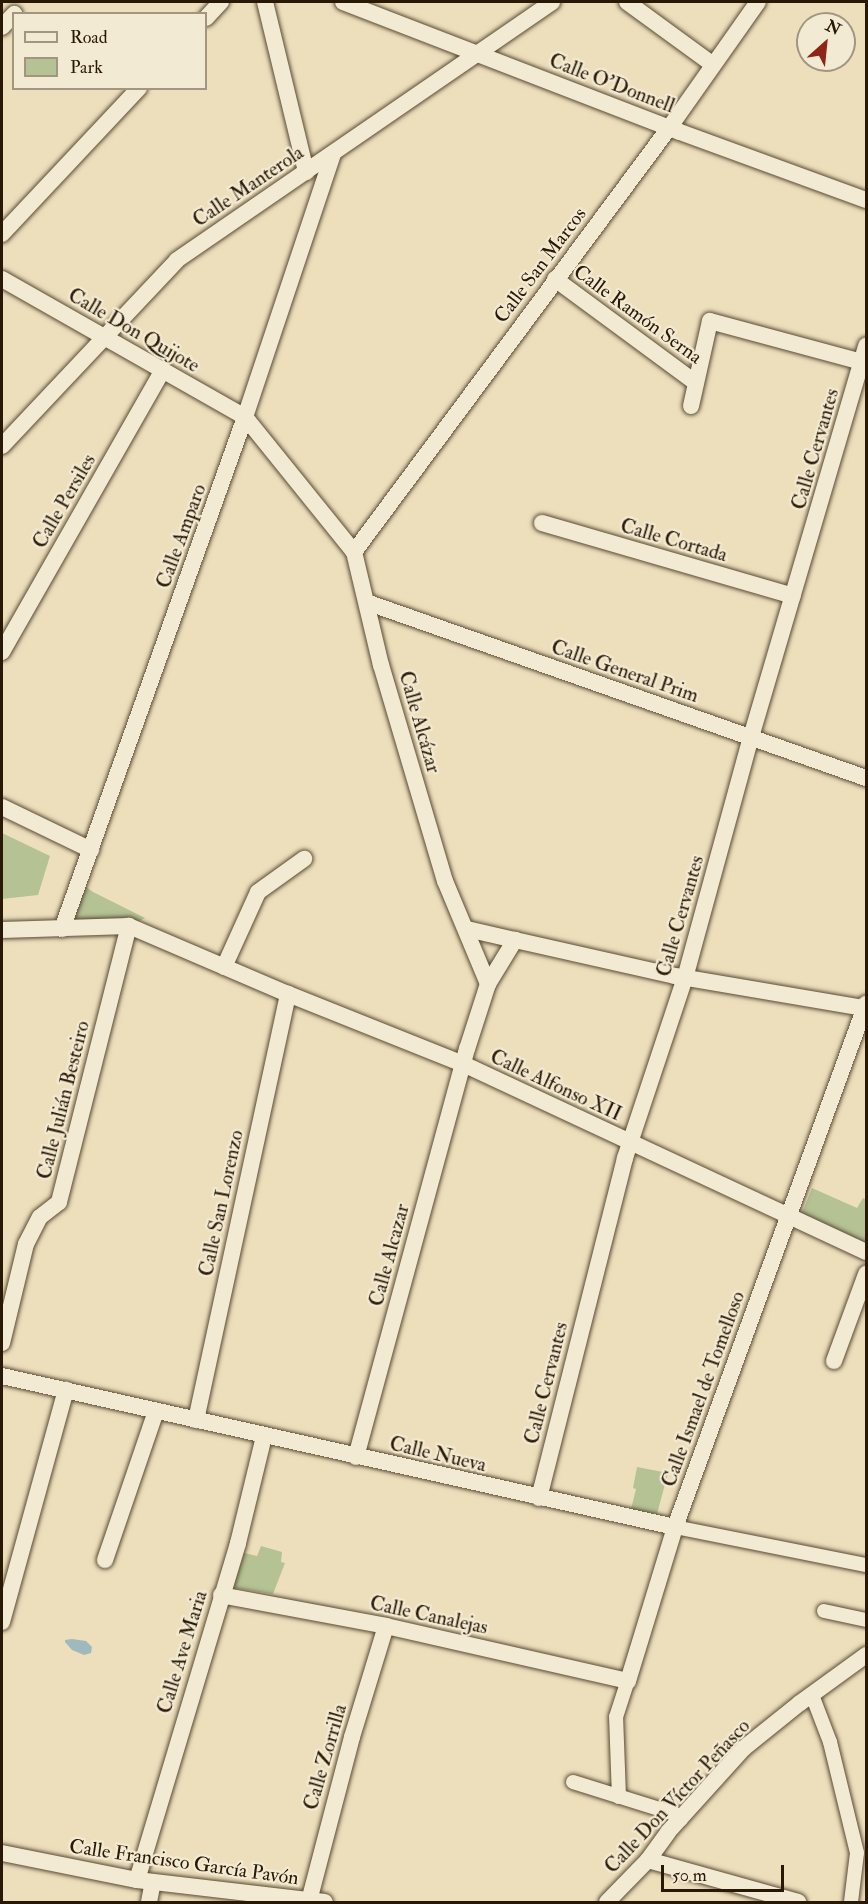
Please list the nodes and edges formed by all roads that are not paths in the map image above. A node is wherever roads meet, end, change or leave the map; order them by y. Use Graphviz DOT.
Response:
graph roads {
  1 [pos="221,2"];
  2 [pos="265,2"];
  3 [pos="344,2"];
  4 [pos="552,2"];
  5 [pos="627,2"];
  6 [pos="758,2"];
  7 [pos="207,17"];
  8 [pos="479,54"];
  9 [pos="712,64"];
  10 [pos="137,90"];
  11 [pos="669,128"];
  12 [pos="333,154"];
  13 [pos="306,172"];
  14 [pos="867,200"];
  15 [pos="2,234"];
  16 [pos="2,279"];
  17 [pos="555,279"];
  18 [pos="104,336"];
  19 [pos="864,354"];
  20 [pos="163,370"];
  21 [pos="696,383"];
  22 [pos="692,406"];
  23 [pos="245,417"];
  24 [pos="2,446"];
  25 [pos="542,523"];
  26 [pos="354,552"];
  27 [pos="793,596"];
  28 [pos="369,603"];
  29 [pos="2,652"];
  30 [pos="751,737"];
  31 [pos="867,778"];
  32 [pos="2,807"];
  33 [pos="91,850"];
  34 [pos="304,859"];
  35 [pos="129,926"];
  36 [pos="62,929"];
  37 [pos="467,929"];
  38 [pos="2,930"];
  39 [pos="515,940"];
  40 [pos="224,967"];
  41 [pos="685,978"];
  42 [pos="488,984"];
  43 [pos="288,994"];
  44 [pos="866,1006"];
  45 [pos="463,1064"];
  46 [pos="630,1144"];
  47 [pos="787,1216"];
  48 [pos="867,1252"];
  49 [pos="867,1274"];
  50 [pos="2,1343"];
  51 [pos="834,1361"];
  52 [pos="2,1376"];
  53 [pos="66,1390"];
  54 [pos="156,1411"];
  55 [pos="196,1420"];
  56 [pos="264,1436"];
  57 [pos="356,1456"];
  58 [pos="539,1498"];
  59 [pos="675,1527"];
  60 [pos="105,1560"];
  61 [pos="867,1564"];
  62 [pos="221,1595"];
  63 [pos="824,1611"];
  64 [pos="867,1620"];
  65 [pos="2,1622"];
  66 [pos="386,1626"];
  67 [pos="867,1655"];
  68 [pos="628,1681"];
  69 [pos="812,1695"];
  70 [pos="573,1782"];
  71 [pos="619,1797"];
  72 [pos="681,1818"];
  73 [pos="2,1853"];
  74 [pos="648,1860"];
  75 [pos="145,1881"];
  76 [pos="766,1898"];
  77 [pos="149,1902"];
  78 [pos="317,1902"];
  79 [pos="607,1902"];
  80 [pos="798,1902"];
  81 [pos="851,1902"];
  1 -- 7 [label="street"];
  2 -- 13 [label="street"];
  3 -- 8 [label="street, Calle O'Donnell"];
  4 -- 8 [label="street, Calle Manterola"];
  5 -- 9 [label="street"];
  6 -- 9 [label="street, Calle San Marcos"];
  8 -- 11 [label="street, Calle O'Donnell"];
  8 -- 12 [label="street, Calle Manterola"];
  9 -- 11 [label="street, Calle San Marcos"];
  10 -- 15 [label="street"];
  11 -- 14 [label="street, Calle O'Donnell"];
  11 -- 17 [label="street, Calle San Marcos"];
  12 -- 13 [label="street, Calle Manterola"];
  12 -- 23 [label="street, Calle Amparo"];
  13 -- 18 [label="street, Calle Manterola"];
  16 -- 18 [label="street, Calle Don Quijote"];
  17 -- 21 [label="street, Calle Ramón Serna"];
  17 -- 26 [label="street, Calle San Marcos"];
  18 -- 20 [label="street, Calle Don Quijote"];
  18 -- 24 [label="street, Calle Manterola"];
  19 -- 21 [label="street, Calle Ramón Serna"];
  19 -- 27 [label="street, Calle Cervantes"];
  20 -- 23 [label="street, Calle Don Quijote"];
  20 -- 29 [label="street, Calle Persiles"];
  21 -- 22 [label="street, Calle Ramón Serna"];
  23 -- 26 [label="street, Calle Alcázar"];
  23 -- 33 [label="street, Calle Amparo"];
  25 -- 27 [label="street, Calle Cortada"];
  26 -- 28 [label="street, Calle Alcázar"];
  27 -- 30 [label="street, Calle Cervantes"];
  28 -- 30 [label="street, Calle General Prim"];
  28 -- 37 [label="street, Calle Alcázar"];
  30 -- 31 [label="street, Calle General Prim"];
  30 -- 41 [label="street, Calle Cervantes"];
  32 -- 33 [label="street"];
  33 -- 36 [label="street, Calle Amparo"];
  34 -- 40 [label="street"];
  35 -- 36 [label="street, Calle Alfonso XII"];
  35 -- 40 [label="street, Calle Alfonso XII"];
  35 -- 50 [label="street, Calle Julián Besteiro"];
  36 -- 38 [label="street, Calle Alfonso XII"];
  37 -- 39 [label="street"];
  37 -- 42 [label="street, Calle Alcázar"];
  39 -- 41 [label="street"];
  39 -- 42 [label="street"];
  40 -- 43 [label="street, Calle Alfonso XII"];
  41 -- 44 [label="street"];
  41 -- 46 [label="street, Calle Cervantes"];
  42 -- 45 [label="street"];
  43 -- 45 [label="street, Calle Alfonso XII"];
  43 -- 55 [label="street, Calle San Lorenzo"];
  44 -- 47 [label="street, Calle Ismael de Tomelloso"];
  45 -- 46 [label="street, Calle Alfonso XII"];
  45 -- 57 [label="street, Calle Alcazar"];
  46 -- 47 [label="street, Calle Alfonso XII"];
  46 -- 58 [label="street, Calle Cervantes"];
  47 -- 48 [label="street, Calle Alfonso XII"];
  47 -- 59 [label="street, Calle Ismael de Tomelloso"];
  49 -- 51 [label="street"];
  52 -- 53 [label="street, Calle Nueva"];
  53 -- 54 [label="street, Calle Nueva"];
  53 -- 65 [label="street"];
  54 -- 55 [label="street, Calle Nueva"];
  54 -- 60 [label="street"];
  55 -- 56 [label="street, Calle Nueva"];
  56 -- 57 [label="street, Calle Nueva"];
  56 -- 62 [label="street, Calle Ave Maria"];
  57 -- 58 [label="street, Calle Nueva"];
  58 -- 59 [label="street, Calle Nueva"];
  59 -- 61 [label="street, Calle Nueva"];
  59 -- 68 [label="street, Calle Ismael de Tomelloso"];
  62 -- 66 [label="street, Calle Canalejas"];
  62 -- 75 [label="street, Calle Ave Maria"];
  63 -- 64 [label="street"];
  66 -- 68 [label="street, Calle Canalejas"];
  66 -- 78 [label="street, Calle Zorrilla"];
  67 -- 69 [label="street, Calle Don Víctor Peñasco"];
  68 -- 71 [label="street, Calle Ismael de Tomelloso"];
  69 -- 72 [label="street, Calle Don Víctor Peñasco"];
  69 -- 81 [label="street"];
  70 -- 71 [label="street"];
  71 -- 72 [label="street"];
  72 -- 74 [label="street, Calle Don Víctor Peñasco"];
  73 -- 75 [label="street, Calle Francisco García Pavón"];
  74 -- 76 [label="street"];
  74 -- 79 [label="street, Calle Don Víctor Peñasco"];
  75 -- 77 [label="street, Calle Ave Maria"];
  75 -- 78 [label="street, Calle Francisco García Pavón"];
  76 -- 80 [label="street"];
}
